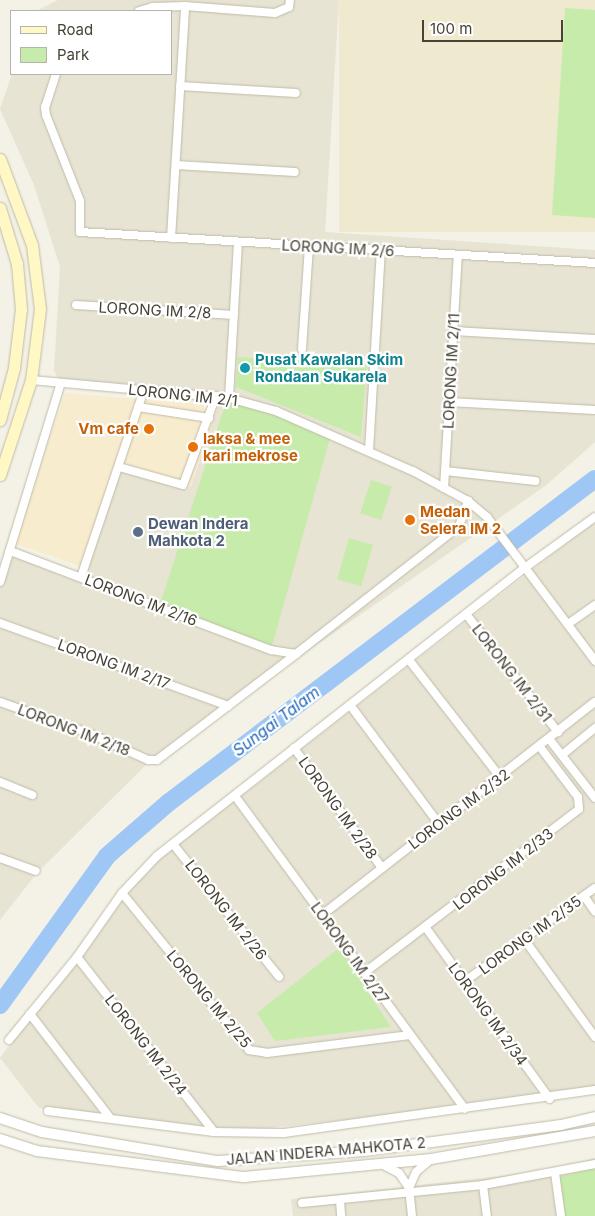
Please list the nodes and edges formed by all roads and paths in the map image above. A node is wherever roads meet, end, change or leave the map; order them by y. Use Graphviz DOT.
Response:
graph roads {
  1 [pos="290,0"];
  2 [pos="185,6"];
  3 [pos="143,10"];
  4 [pos="56,75"];
  5 [pos="180,86"];
  6 [pos="296,92"];
  7 [pos="0,159"];
  8 [pos="176,165"];
  9 [pos="295,172"];
  10 [pos="0,208"];
  11 [pos="171,238"];
  12 [pos="238,242"];
  13 [pos="308,246"];
  14 [pos="381,250"];
  15 [pos="458,254"];
  16 [pos="595,262"];
  17 [pos="76,306"];
  18 [pos="234,315"];
  19 [pos="454,331"];
  20 [pos="595,339"];
  21 [pos="302,349"];
  22 [pos="31,380"];
  23 [pos="61,383"];
  24 [pos="144,390"];
  25 [pos="216,396"];
  26 [pos="229,398"];
  27 [pos="449,402"];
  28 [pos="138,407"];
  29 [pos="595,410"];
  30 [pos="209,418"];
  31 [pos="0,420"];
  32 [pos="369,450"];
  33 [pos="119,467"];
  34 [pos="445,471"];
  35 [pos="0,475"];
  36 [pos="535,481"];
  37 [pos="444,488"];
  38 [pos="468,500"];
  39 [pos="595,517"];
  40 [pos="10,551"];
  41 [pos="524,564"];
  42 [pos="81,577"];
  43 [pos="0,582"];
  44 [pos="595,605"];
  45 [pos="466,614"];
  46 [pos="0,623"];
  47 [pos="568,624"];
  48 [pos="296,654"];
  49 [pos="409,660"];
  50 [pos="595,661"];
  51 [pos="0,702"];
  52 [pos="595,702"];
  53 [pos="350,705"];
  54 [pos="228,706"];
  55 [pos="595,728"];
  56 [pos="558,732"];
  57 [pos="550,740"];
  58 [pos="540,746"];
  59 [pos="294,748"];
  60 [pos="562,755"];
  61 [pos="500,777"];
  62 [pos="0,782"];
  63 [pos="32,795"];
  64 [pos="235,796"];
  65 [pos="595,798"];
  66 [pos="439,824"];
  67 [pos="173,844"];
  68 [pos="0,858"];
  69 [pos="382,868"];
  70 [pos="36,870"];
  71 [pos="595,888"];
  72 [pos="122,893"];
  73 [pos="584,896"];
  74 [pos="595,912"];
  75 [pos="322,915"];
  76 [pos="426,928"];
  77 [pos="524,939"];
  78 [pos="77,957"];
  79 [pos="364,973"];
  80 [pos="279,977"];
  81 [pos="465,982"];
  82 [pos="30,1014"];
  83 [pos="410,1035"];
  84 [pos="595,1037"];
  85 [pos="9,1040"];
  86 [pos="595,1090"];
  87 [pos="550,1099"];
  88 [pos="465,1109"];
  89 [pos="48,1111"];
  90 [pos="595,1117"];
  91 [pos="1,1118"];
  92 [pos="110,1118"];
  93 [pos="595,1131"];
  94 [pos="214,1132"];
  95 [pos="0,1139"];
  96 [pos="431,1159"];
  97 [pos="382,1164"];
  98 [pos="595,1164"];
  99 [pos="555,1173"];
  100 [pos="483,1185"];
  101 [pos="409,1190"];
  102 [pos="340,1200"];
  103 [pos="302,1203"];
  104 [pos="341,1216"];
  105 [pos="412,1216"];
  106 [pos="487,1216"];
  107 [pos="561,1216"];
  1 -- 2 [label="street"];
  2 -- 3 [label="street"];
  2 -- 5 [label="street"];
  4 -- 11 [label="street, LORONG IM 2/6"];
  5 -- 6 [label="street"];
  5 -- 8 [label="street"];
  7 -- 22 [label="main road"];
  8 -- 9 [label="street"];
  8 -- 11 [label="street"];
  10 -- 31 [label="main road"];
  11 -- 12 [label="street, LORONG IM 2/6"];
  12 -- 13 [label="street, LORONG IM 2/6"];
  12 -- 18 [label="street"];
  13 -- 14 [label="street, LORONG IM 2/6"];
  13 -- 21 [label="street"];
  14 -- 15 [label="street, LORONG IM 2/6"];
  14 -- 32 [label="street"];
  15 -- 16 [label="street, LORONG IM 2/6"];
  15 -- 19 [label="street, LORONG IM 2/11"];
  17 -- 18 [label="street, LORONG IM 2/8"];
  18 -- 26 [label="street"];
  19 -- 20 [label="street"];
  19 -- 27 [label="street, LORONG IM 2/11"];
  22 -- 23 [label="street, LORONG IM 2/1"];
  22 -- 35 [label="main road"];
  23 -- 24 [label="street, LORONG IM 2/1"];
  23 -- 40 [label="street"];
  24 -- 25 [label="street, LORONG IM 2/1"];
  24 -- 28 [label="street"];
  25 -- 26 [label="street, LORONG IM 2/1"];
  25 -- 30 [label="street"];
  26 -- 32 [label="street, LORONG IM 2/1"];
  27 -- 29 [label="street"];
  27 -- 34 [label="street, LORONG IM 2/11"];
  28 -- 30 [label="street"];
  28 -- 33 [label="street"];
  30 -- 33 [label="street"];
  32 -- 37 [label="street, LORONG IM 2/1"];
  33 -- 42 [label="street"];
  34 -- 36 [label="street"];
  34 -- 37 [label="street, LORONG IM 2/11"];
  37 -- 38 [label="street, LORONG IM 2/1"];
  38 -- 41 [label="street, LORONG IM 2/1"];
  38 -- 48 [label="street"];
  39 -- 41 [label="street"];
  40 -- 42 [label="street, LORONG IM 2/16"];
  40 -- 43 [label="street"];
  41 -- 45 [label="street"];
  41 -- 47 [label="street"];
  42 -- 48 [label="street, LORONG IM 2/16"];
  44 -- 47 [label="street"];
  45 -- 49 [label="street"];
  45 -- 56 [label="street, LORONG IM 2/31"];
  46 -- 54 [label="street, LORONG IM 2/17"];
  47 -- 50 [label="street"];
  48 -- 54 [label="street"];
  49 -- 53 [label="street"];
  49 -- 61 [label="street"];
  51 -- 54 [label="street, LORONG IM 2/18"];
  52 -- 56 [label="street, LORONG IM 2/32"];
  53 -- 59 [label="street"];
  53 -- 66 [label="street"];
  55 -- 60 [label="street"];
  56 -- 57 [label="street, LORONG IM 2/32"];
  57 -- 58 [label="street, LORONG IM 2/32"];
  57 -- 60 [label="street"];
  58 -- 61 [label="street, LORONG IM 2/32"];
  58 -- 76 [label="street, LORONG IM 2/33"];
  59 -- 64 [label="street"];
  59 -- 69 [label="street, LORONG IM 2/28"];
  60 -- 65 [label="street"];
  61 -- 66 [label="street, LORONG IM 2/32"];
  62 -- 63 [label="street"];
  64 -- 67 [label="street"];
  64 -- 75 [label="street, LORONG IM 2/27"];
  66 -- 69 [label="street, LORONG IM 2/32"];
  67 -- 72 [label="street"];
  67 -- 80 [label="street, LORONG IM 2/26"];
  68 -- 70 [label="street"];
  69 -- 75 [label="street, LORONG IM 2/32"];
  71 -- 73 [label="street, LORONG IM 2/35"];
  72 -- 78 [label="street"];
  72 -- 83 [label="street, LORONG IM 2/25"];
  73 -- 74 [label="street"];
  73 -- 77 [label="street, LORONG IM 2/35"];
  75 -- 79 [label="street, LORONG IM 2/27"];
  76 -- 79 [label="street, LORONG IM 2/33"];
  76 -- 81 [label="street, LORONG IM 2/34"];
  77 -- 81 [label="street, LORONG IM 2/35"];
  77 -- 84 [label="street"];
  78 -- 82 [label="street"];
  78 -- 94 [label="street, LORONG IM 2/24"];
  79 -- 83 [label="street, LORONG IM 2/27"];
  81 -- 87 [label="street, LORONG IM 2/34"];
  82 -- 85 [label="street"];
  82 -- 92 [label="street"];
  83 -- 88 [label="street, LORONG IM 2/27"];
  86 -- 87 [label="street"];
  87 -- 88 [label="street"];
  88 -- 94 [label="street"];
  89 -- 92 [label="street"];
  90 -- 91 [label="street, JALAN INDERA MAHKOTA 2"];
  92 -- 94 [label="street"];
  93 -- 96 [label="street, JALAN INDERA MAHKOTA 2"];
  95 -- 97 [label="street, JALAN INDERA MAHKOTA 2"];
  96 -- 97 [label="street, JALAN INDERA MAHKOTA 2"];
  96 -- 101 [label="street"];
  97 -- 101 [label="street"];
  98 -- 99 [label="street"];
  99 -- 100 [label="street"];
  99 -- 107 [label="street"];
  100 -- 101 [label="street"];
  100 -- 106 [label="street"];
  101 -- 102 [label="street"];
  101 -- 105 [label="street"];
  102 -- 103 [label="street"];
  102 -- 104 [label="street"];
}
